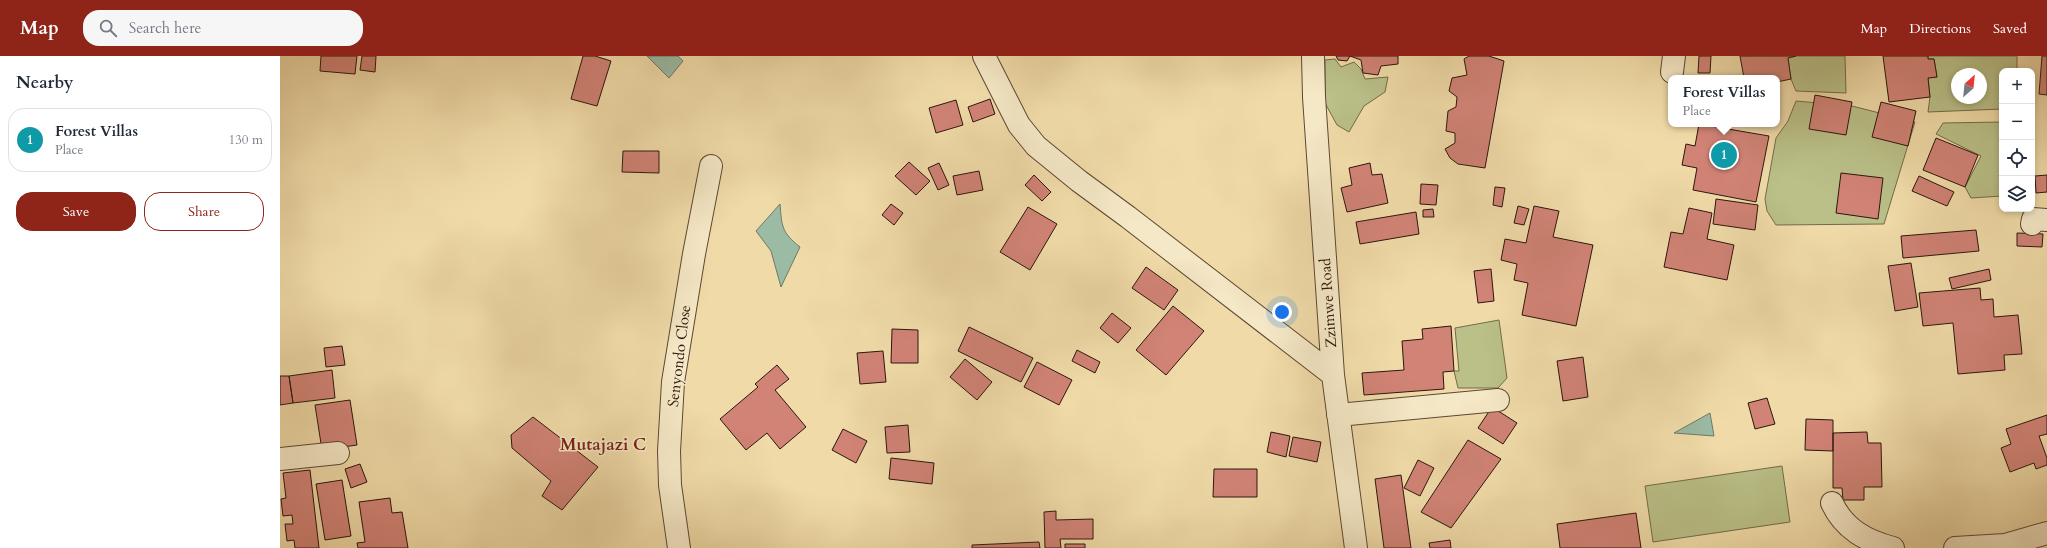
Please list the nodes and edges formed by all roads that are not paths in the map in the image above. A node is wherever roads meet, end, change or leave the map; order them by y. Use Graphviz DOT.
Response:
graph roads {
  1 [pos="984,56"];
  2 [pos="1313,56"];
  3 [pos="711,166"];
  4 [pos="1333,375"];
  5 [pos="1498,400"];
  6 [pos="1338,414"];
  7 [pos="338,453"];
  8 [pos="280,459"];
  9 [pos="1832,503"];
  10 [pos="2047,533"];
  11 [pos="679,548"];
  12 [pos="1356,548"];
  13 [pos="1893,548"];
  14 [pos="1955,548"];
  1 -- 4 [label="street"];
  2 -- 4 [label="street, Zzimwe Road"];
  3 -- 11 [label="street, Senyondo Close"];
  4 -- 6 [label="street, Zzimwe Road"];
  5 -- 6 [label="street"];
  6 -- 12 [label="street, Zzimwe Road"];
  7 -- 8 [label="street"];
  9 -- 13 [label="street"];
  10 -- 14 [label="street"];
}
